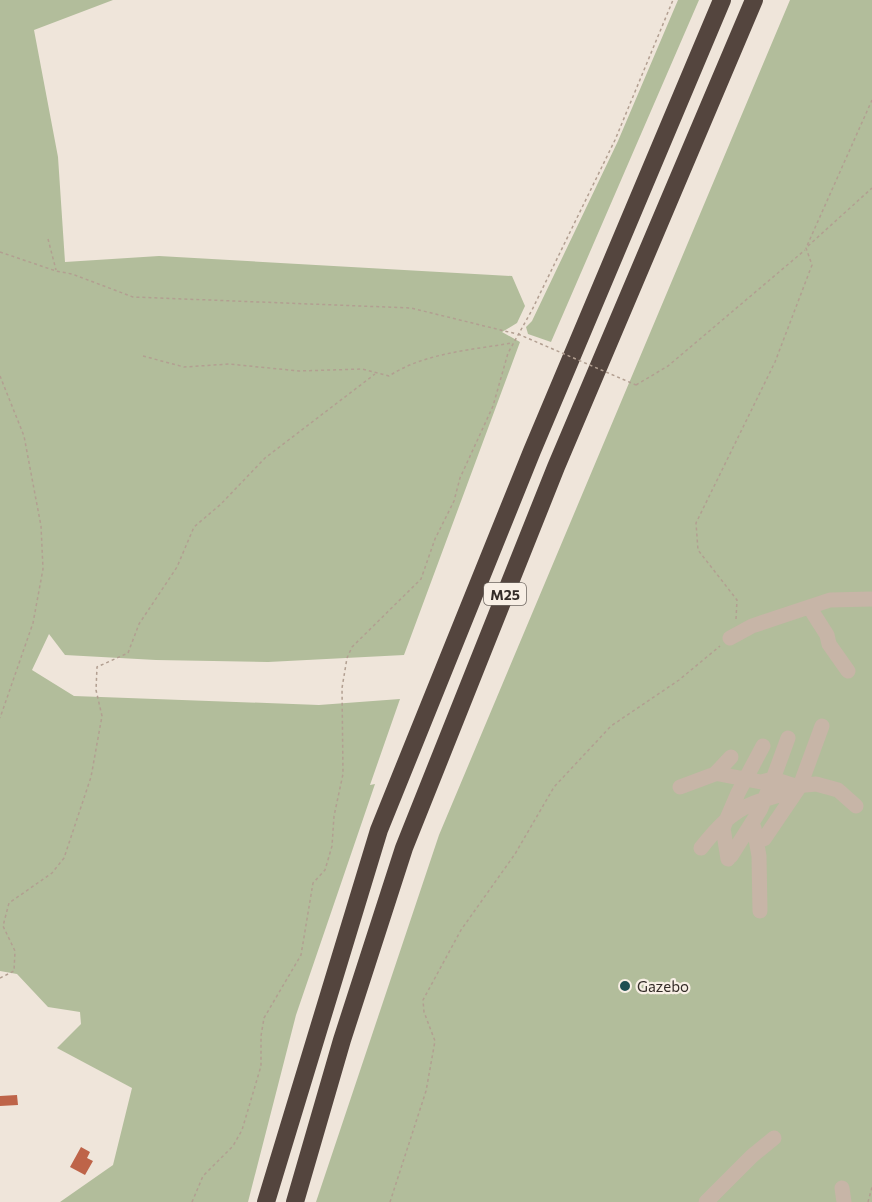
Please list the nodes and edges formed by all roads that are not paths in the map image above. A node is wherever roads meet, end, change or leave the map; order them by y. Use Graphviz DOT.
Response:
graph roads {
  1 [pos="722,0"];
  2 [pos="754,0"];
  3 [pos="872,599"];
  4 [pos="813,613"];
  5 [pos="725,642"];
  6 [pos="848,671"];
  7 [pos="822,726"];
  8 [pos="788,738"];
  9 [pos="763,746"];
  10 [pos="731,757"];
  11 [pos="719,774"];
  12 [pos="773,779"];
  13 [pos="745,780"];
  14 [pos="799,784"];
  15 [pos="680,787"];
  16 [pos="764,801"];
  17 [pos="856,806"];
  18 [pos="728,818"];
  19 [pos="752,823"];
  20 [pos="764,839"];
  21 [pos="701,848"];
  22 [pos="760,911"];
  23 [pos="774,1138"];
  24 [pos="266,1202"];
  25 [pos="295,1202"];
  26 [pos="706,1202"];
  1 -- 24 [label="highway, M25"];
  2 -- 25 [label="highway, M25"];
  3 -- 5 [label="lane"];
  4 -- 6 [label="lane"];
  7 -- 14 [label="lane"];
  8 -- 12 [label="lane"];
  9 -- 13 [label="lane"];
  10 -- 15 [label="lane"];
  11 -- 13 [label="lane"];
  12 -- 13 [label="lane"];
  12 -- 14 [label="lane"];
  12 -- 16 [label="lane"];
  13 -- 18 [label="lane"];
  14 -- 16 [label="lane"];
  14 -- 17 [label="lane"];
  14 -- 20 [label="lane"];
  16 -- 18 [label="lane"];
  16 -- 19 [label="lane"];
  18 -- 19 [label="lane"];
  18 -- 21 [label="lane"];
  19 -- 22 [label="lane"];
  23 -- 26 [label="lane"];
}
